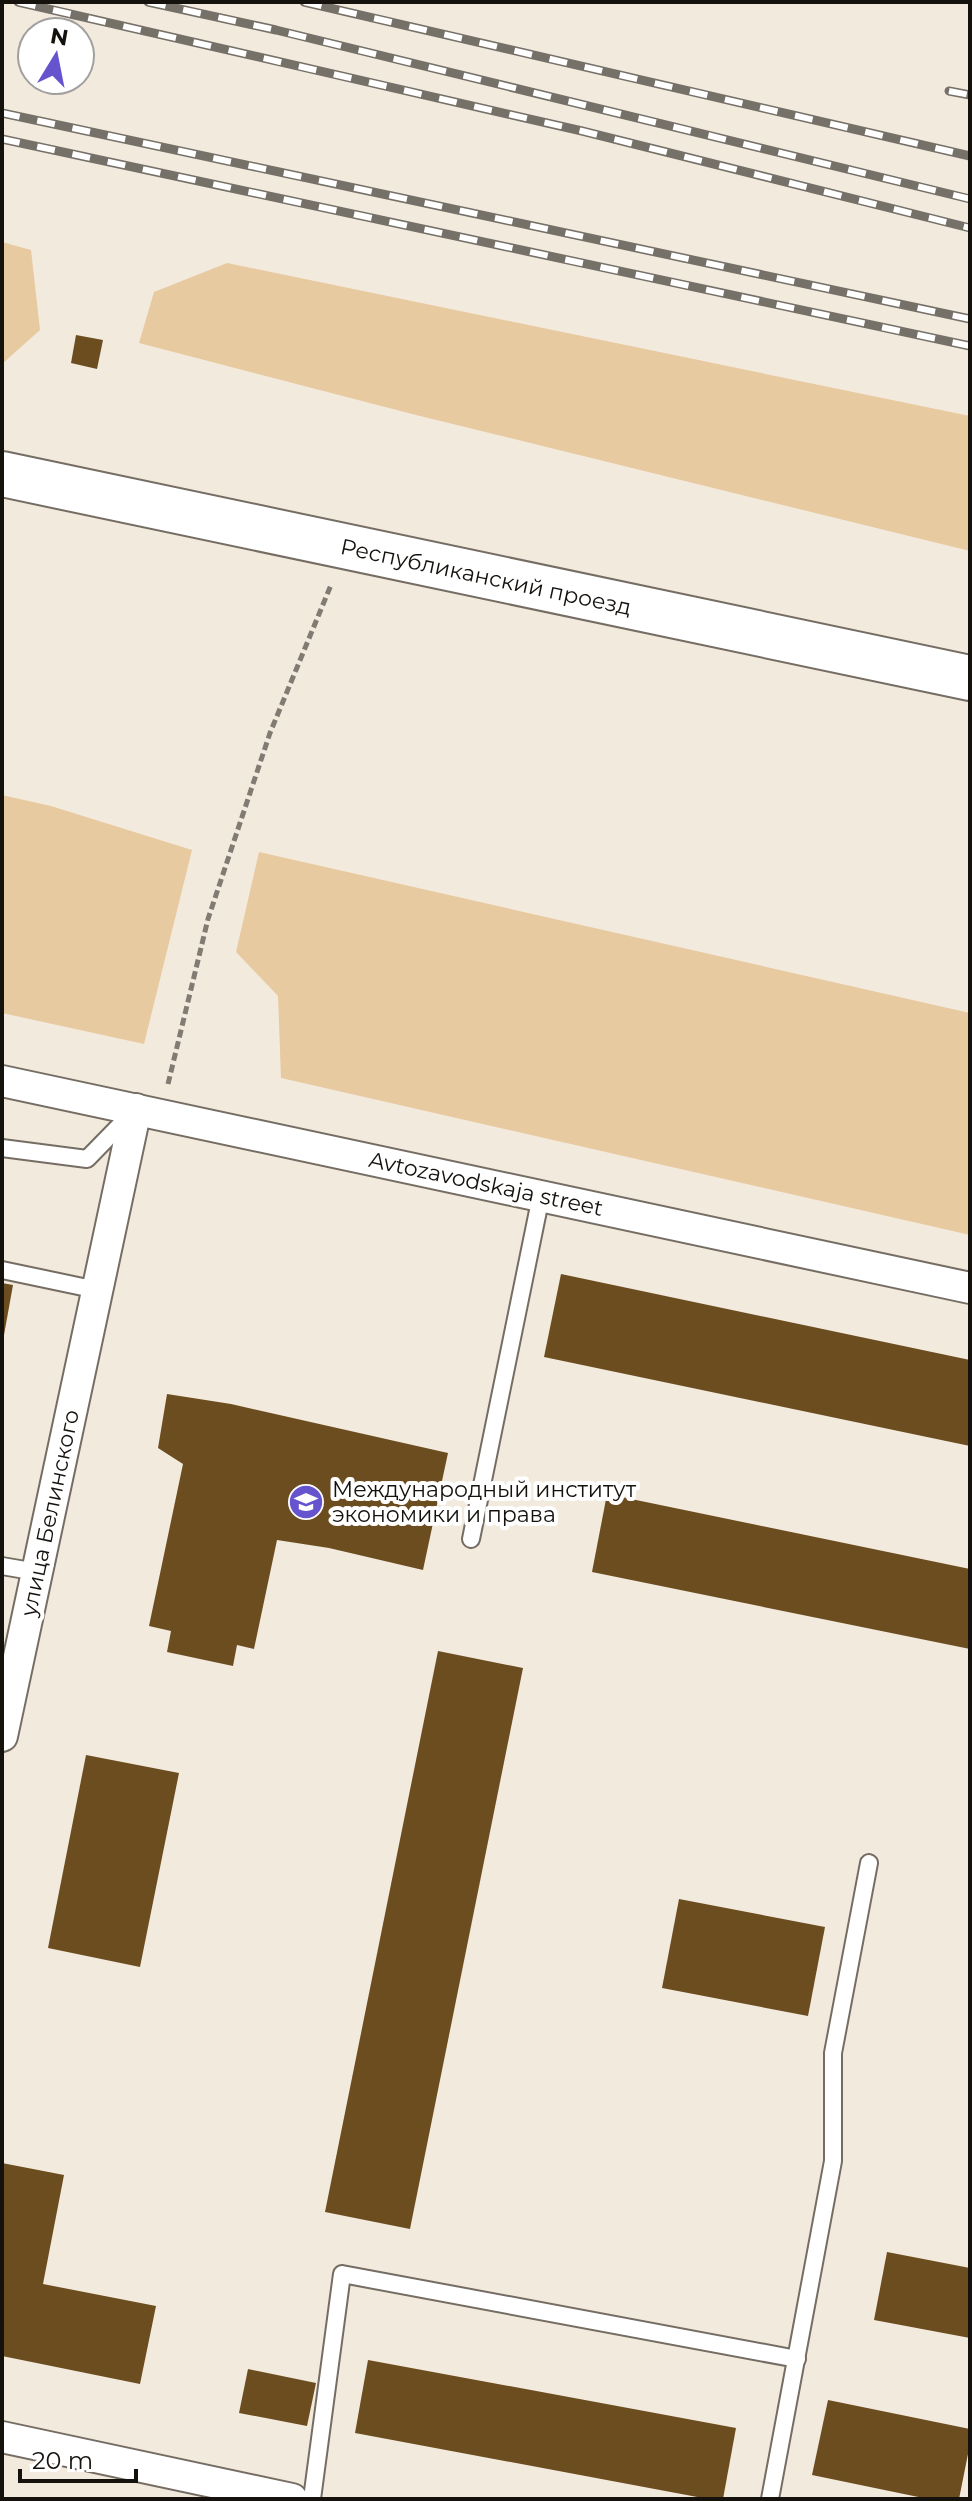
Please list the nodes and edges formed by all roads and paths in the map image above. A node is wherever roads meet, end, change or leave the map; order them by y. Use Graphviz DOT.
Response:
graph roads {
  1 [pos="2,474"];
  2 [pos="347,547"];
  3 [pos="970,678"];
  4 [pos="2,1081"];
  5 [pos="148,1112"];
  6 [pos="2,1148"];
  7 [pos="541,1196"];
  8 [pos="2,1270"];
  9 [pos="970,1288"];
  10 [pos="97,1290"];
  11 [pos="471,1539"];
  12 [pos="2,1566"];
  13 [pos="37,1572"];
  14 [pos="2,1736"];
  15 [pos="869,1863"];
  16 [pos="797,2359"];
  17 [pos="2,2437"];
  18 [pos="292,2499"];
  19 [pos="312,2499"];
  20 [pos="770,2499"];
  1 -- 2 [label="main road, Республиканский проезд"];
  2 -- 3 [label="main road, Республиканский проезд"];
  2 -- 5 [label="path"];
  4 -- 5 [label="street, Avtozavodskaja street"];
  5 -- 6 [label="lane"];
  5 -- 7 [label="street, Avtozavodskaja street"];
  5 -- 10 [label="street, улица Белинского"];
  7 -- 9 [label="street, Avtozavodskaja street"];
  7 -- 11 [label="lane"];
  8 -- 10 [label="lane"];
  10 -- 13 [label="street, улица Белинского"];
  12 -- 13 [label="lane"];
  13 -- 14 [label="street, улица Белинского"];
  15 -- 16 [label="lane"];
  16 -- 19 [label="lane"];
  16 -- 20 [label="lane"];
  17 -- 18 [label="street"];
}
